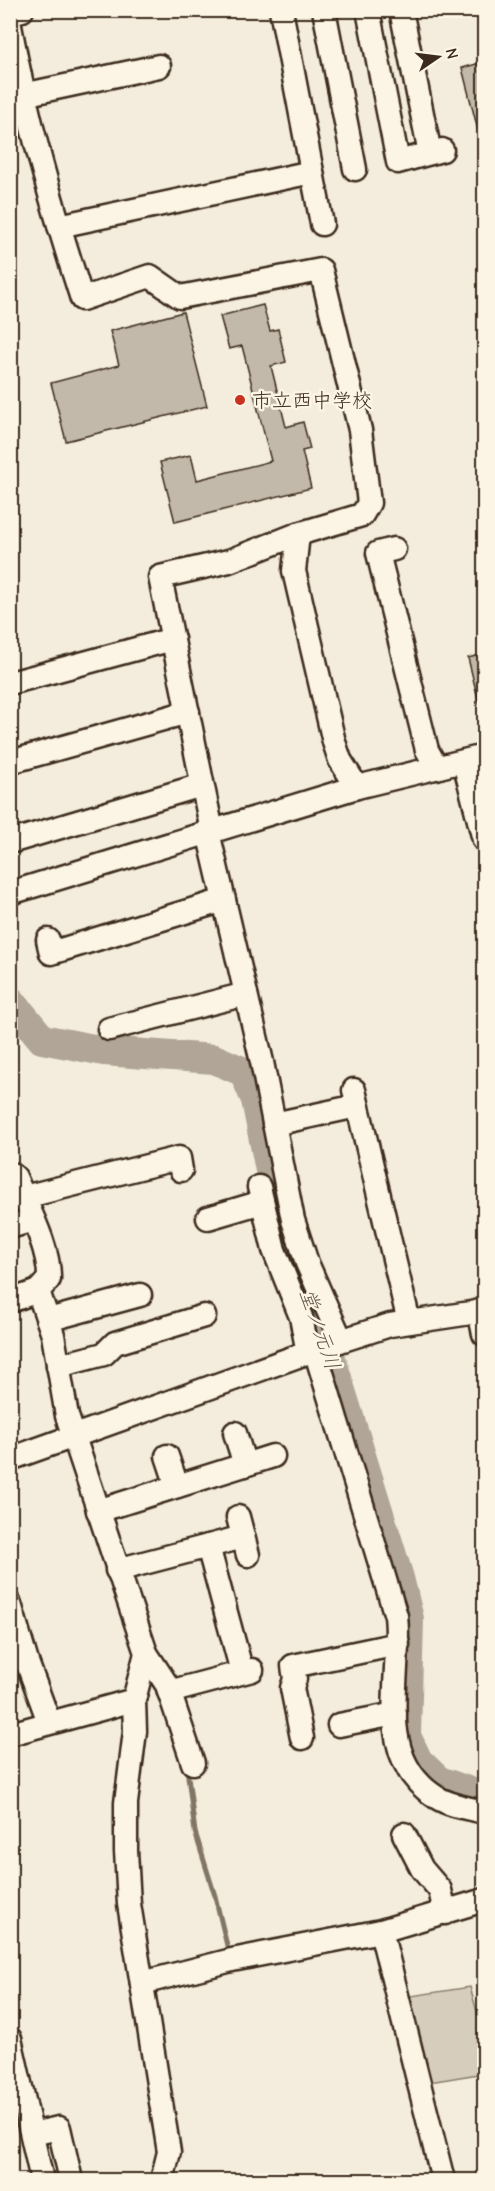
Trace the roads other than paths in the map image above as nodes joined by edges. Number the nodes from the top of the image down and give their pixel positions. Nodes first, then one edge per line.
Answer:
1 (22, 10) edge
2 (281, 10) edge
3 (324, 10) edge
4 (368, 10) edge
5 (401, 10) edge
6 (10, 13) edge
7 (10, 26) edge
8 (159, 66) dead end
9 (23, 95) junction
10 (356, 168) dead end
11 (312, 172) junction
12 (322, 224) dead end
13 (58, 226) junction
14 (298, 534) junction
15 (394, 549) dead end
16 (173, 639) junction
17 (10, 683) edge
18 (188, 712) junction
19 (474, 759) edge
20 (14, 766) edge
21 (437, 768) junction
22 (202, 785) junction
23 (357, 787) junction
24 (210, 832) junction
25 (484, 840) edge
26 (10, 842) edge
27 (10, 892) edge
28 (224, 900) junction
29 (48, 940) dead end
30 (246, 994) junction
31 (109, 1029) dead end
32 (274, 1125) junction
33 (181, 1170) dead end
34 (10, 1173) edge
35 (24, 1197) junction
36 (208, 1218) dead end
37 (33, 1220) junction
38 (10, 1227) edge
39 (38, 1291) junction
40 (140, 1295) dead end
41 (10, 1301) edge
42 (482, 1311) edge
43 (204, 1316) dead end
44 (48, 1320) junction
45 (409, 1322) junction
46 (484, 1334) edge
47 (324, 1346) junction
48 (58, 1366) junction
49 (235, 1433) dead end
50 (76, 1437) junction
51 (167, 1456) dead end
52 (273, 1456) dead end
53 (10, 1459) edge
54 (245, 1465) junction
55 (177, 1486) junction
56 (98, 1511) junction
57 (243, 1536) dead end
58 (208, 1546) junction
59 (117, 1570) junction
60 (10, 1604) edge
61 (398, 1644) junction
62 (146, 1653) junction
63 (169, 1692) junction
64 (134, 1700) junction
65 (395, 1714) junction
66 (49, 1722) junction
67 (339, 1725) dead end
68 (10, 1734) edge
69 (302, 1738) dead end
70 (193, 1763) dead end
71 (484, 1812) edge
72 (405, 1834) dead end
73 (484, 1900) edge
74 (445, 1913) junction
75 (381, 1931) junction
76 (142, 1983) junction
77 (10, 2039) edge
78 (32, 2134) junction
79 (169, 2152) junction
80 (42, 2181) edge
81 (71, 2181) edge
82 (162, 2181) edge
83 (179, 2181) edge
84 (443, 2181) edge

1 - 6 street
2 - 11 street
3 - 10 street
4 - 5 street
7 - 9 street
8 - 9 street
9 - 13 street
11 - 12 street
11 - 13 street
13 - 14 street
14 - 16 street
14 - 23 street
15 - 21 street
16 - 17 street
16 - 18 street
18 - 20 street
18 - 22 street
19 - 21 street
19 - 25 street
21 - 23 street
22 - 24 street
22 - 26 street
23 - 24 street
24 - 27 street
24 - 28 street
28 - 29 street
28 - 30 street
30 - 31 street
30 - 32 street
32 - 45 street
32 - 47 street
33 - 35 street
34 - 35 street
35 - 37 street
36 - 47 street
37 - 38 street
37 - 39 street
39 - 41 street
39 - 44 street
40 - 44 street
42 - 45 street
42 - 46 street
43 - 48 street
44 - 48 street
45 - 47 street
47 - 50 street
47 - 61 street
48 - 50 street
49 - 54 street
50 - 53 street
50 - 56 street
51 - 55 street
52 - 54 street
54 - 55 street
55 - 56 street
56 - 59 street
57 - 58 street
58 - 59 street
58 - 63 street
59 - 62 street
60 - 66 street
61 - 65 street
61 - 69 street
62 - 63 street
62 - 64 street
63 - 70 street
64 - 66 street
64 - 76 street
65 - 67 street
65 - 71 street
66 - 68 street
72 - 74 street
73 - 74 street
74 - 75 street
75 - 76 street
75 - 84 street
76 - 79 street
77 - 78 street
78 - 80 street
78 - 81 street
79 - 82 street
79 - 83 street

